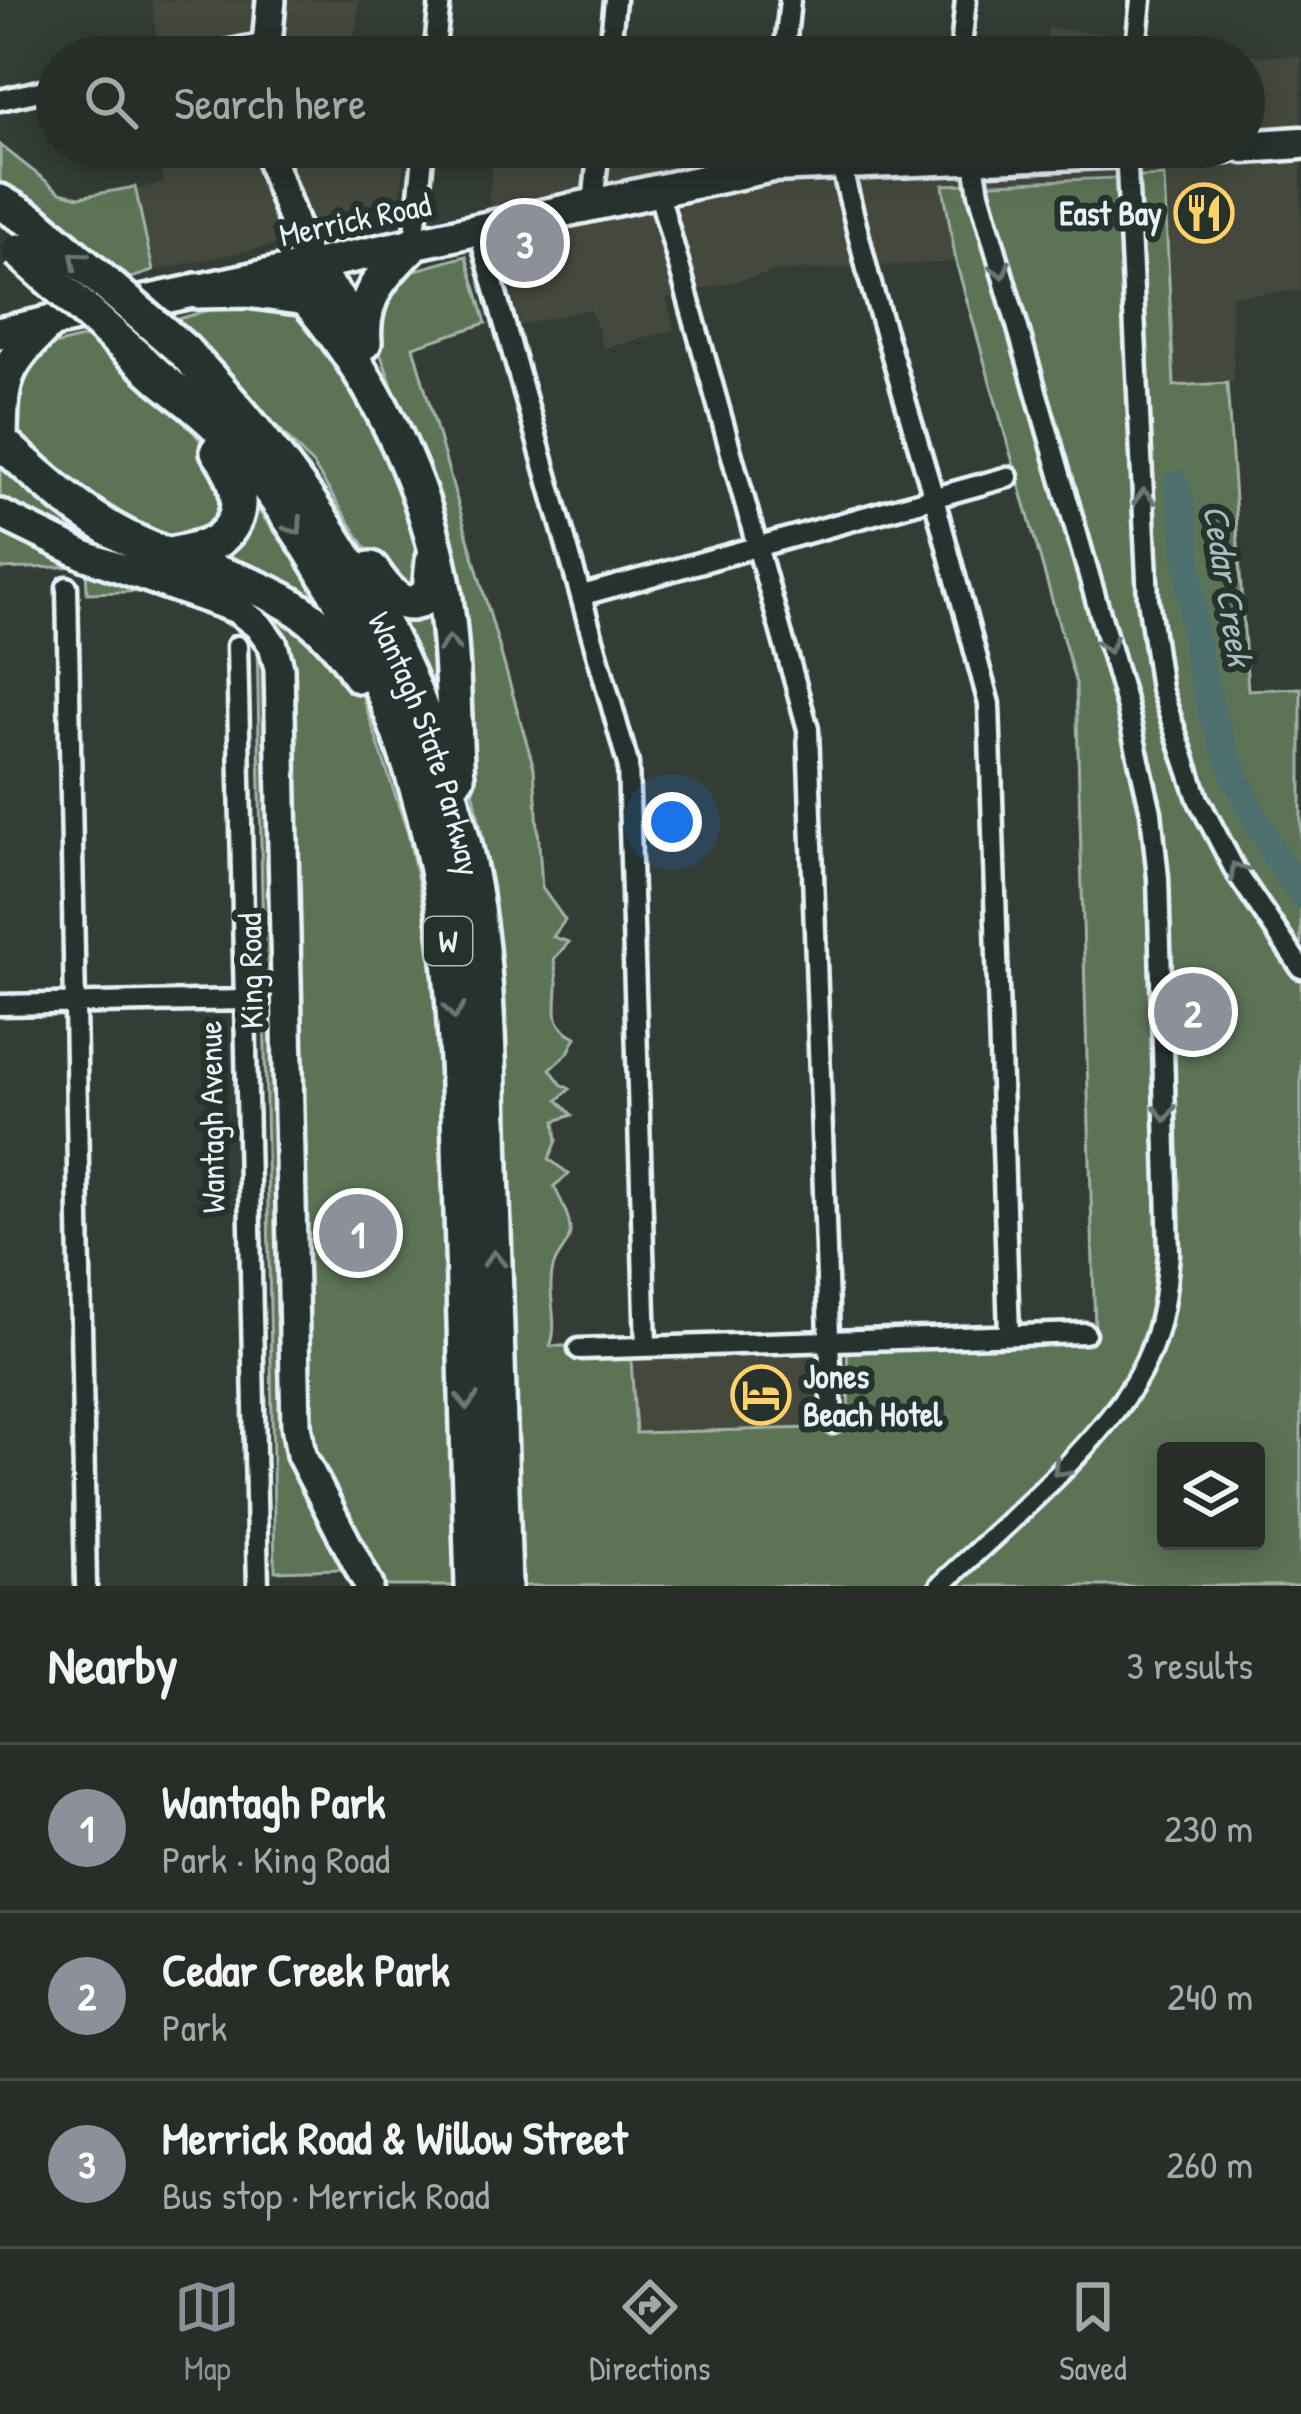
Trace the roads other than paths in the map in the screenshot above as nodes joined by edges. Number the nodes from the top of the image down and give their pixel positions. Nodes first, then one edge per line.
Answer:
1 (271, 0) edge
2 (440, 0) edge
3 (615, 0) edge
4 (790, 0) edge
5 (966, 0) edge
6 (1141, 0) edge
7 (267, 36) edge
8 (436, 36) edge
9 (611, 36) edge
10 (786, 36) edge
11 (963, 36) edge
12 (1137, 36) edge
13 (36, 92) edge
14 (0, 100) edge
15 (1301, 143) edge
16 (1265, 146) edge
17 (274, 168) edge
18 (422, 168) edge
19 (597, 168) edge
20 (735, 168) edge
21 (842, 168) edge
22 (966, 168) edge
23 (1127, 168) edge
24 (658, 190) junction
25 (0, 202) edge
26 (593, 204) junction
27 (478, 229) junction
28 (18, 238) edge
29 (414, 243) junction
30 (309, 265) junction
31 (196, 291) junction
32 (48, 323) junction
33 (0, 333) edge
34 (365, 356) junction
35 (161, 379) junction
36 (381, 409) junction
37 (260, 435) junction
38 (0, 438) edge
39 (1008, 477) dead end
40 (934, 498) junction
41 (0, 514) edge
42 (434, 547) junction
43 (758, 549) junction
44 (170, 555) junction
45 (67, 586) dead end
46 (583, 595) junction
47 (237, 646) dead end
48 (449, 849) junction
49 (1301, 968) edge
50 (244, 1000) junction
51 (76, 1003) junction
52 (0, 1005) edge
53 (1085, 1333) dead end
54 (1009, 1335) junction
55 (830, 1341) junction
56 (646, 1346) junction
57 (579, 1348) dead end
58 (832, 1423) dead end
59 (86, 1586) edge
60 (258, 1586) edge
61 (370, 1586) edge
62 (473, 1586) edge
63 (504, 1586) edge
64 (940, 1586) edge

1 - 7 street
2 - 8 street
3 - 9 street
4 - 10 street
5 - 11 street
6 - 12 street
13 - 14 street
15 - 16 main road
17 - 30 street
18 - 29 street
19 - 26 street
20 - 24 main road, Merrick Road
21 - 40 street
22 -> 64 street
49 -> 23 street
24 - 26 main road, Merrick Road
24 - 43 street
25 - 28 highway, Wantagh State Parkway / W
26 - 27 main road, Merrick Road
27 - 29 main road, Merrick Road
27 - 46 street
28 - 35 highway, Wantagh State Parkway / W, bridge
37 -> 28 highway, Wantagh State Parkway / W, bridge
29 - 30 main road, Merrick Road
29 - 34 highway
30 - 31 main road, Merrick Road
30 - 34 highway
31 - 32 main road, Merrick Road
31 - 36 highway
32 - 33 main road, Merrick Road
32 - 38 highway
34 - 36 highway
35 - 44 highway
35 -> 48 highway, Wantagh State Parkway / W
36 - 42 highway
37 - 42 highway
37 - 48 highway, Wantagh State Parkway / W
38 - 44 highway
39 - 40 street
40 - 43 street
40 - 54 street
41 - 61 street, King Road
48 -> 42 highway
43 - 46 street
43 - 55 street
44 - 48 highway
45 - 51 street
46 - 56 street
47 - 50 street, Wantagh Avenue
48 -> 62 highway, Wantagh State Parkway / W
63 -> 48 highway, Wantagh State Parkway / W
50 - 51 street
50 - 60 street, Wantagh Avenue
51 - 52 street
51 - 59 street
53 - 54 street
54 - 55 street
55 - 56 street
55 - 58 street
56 - 57 street

